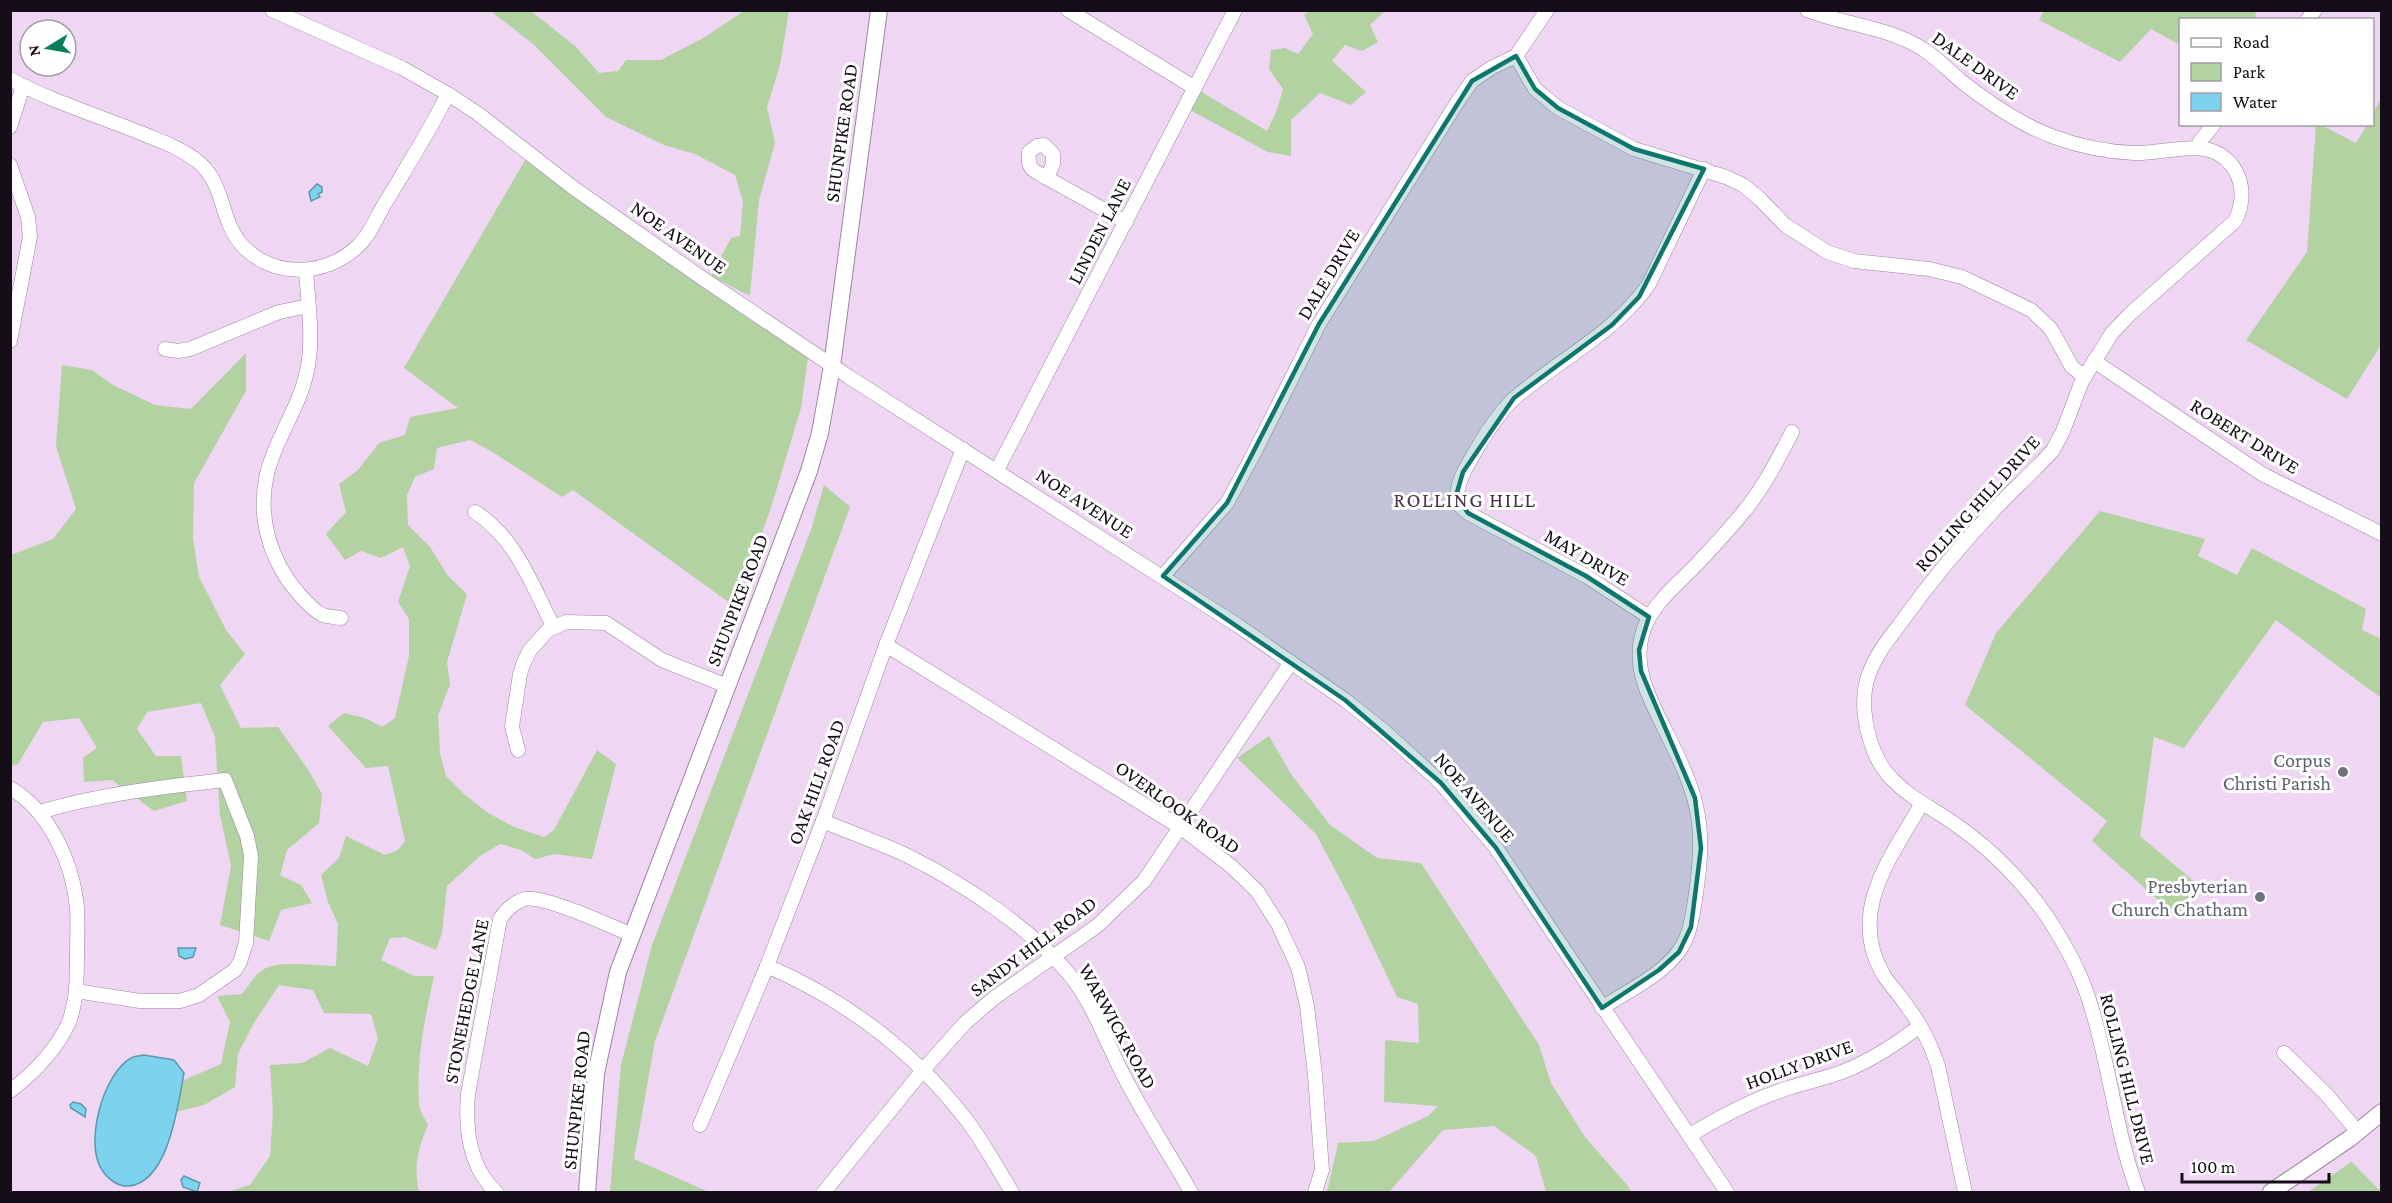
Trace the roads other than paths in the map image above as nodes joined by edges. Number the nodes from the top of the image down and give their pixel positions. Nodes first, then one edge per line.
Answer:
1 (272, 10) edge
2 (879, 10) edge
3 (1068, 10) edge
4 (1235, 10) edge
5 (1547, 10) edge
6 (1807, 10) edge
7 (1516, 56) junction
8 (10, 79) edge
9 (23, 86) junction
10 (1195, 88) junction
11 (448, 94) junction
12 (10, 126) edge
13 (2212, 126) edge
14 (2197, 148) junction
15 (10, 165) edge
16 (1704, 169) junction
17 (1047, 178) dead end
18 (1126, 222) junction
19 (306, 270) junction
20 (308, 306) junction
21 (10, 341) edge
22 (165, 349) dead end
23 (2094, 361) junction
24 (832, 366) junction
25 (2085, 377) junction
26 (1792, 432) dead end
27 (963, 449) junction
28 (997, 470) junction
29 (476, 512) dead end
30 (2382, 534) edge
31 (1163, 576) junction
32 (1649, 617) junction
33 (341, 618) dead end
34 (553, 626) junction
35 (886, 645) junction
36 (1291, 662) junction
37 (727, 686) junction
38 (518, 750) dead end
39 (10, 788) edge
40 (1922, 803) junction
41 (40, 812) junction
42 (824, 821) junction
43 (1180, 827) junction
44 (632, 934) junction
45 (1053, 956) junction
46 (767, 966) junction
47 (76, 991) junction
48 (1602, 1008) junction
49 (1920, 1026) junction
50 (2284, 1053) dead end
51 (923, 1071) junction
52 (10, 1091) edge
53 (2382, 1112) edge
54 (700, 1125) dead end
55 (2358, 1132) junction
56 (1689, 1136) junction
57 (496, 1192) edge
58 (587, 1192) edge
59 (824, 1192) edge
60 (1012, 1192) edge
61 (1191, 1192) edge
62 (1315, 1192) edge
63 (1727, 1192) edge
64 (1965, 1192) edge
65 (2138, 1192) edge
66 (2271, 1192) edge

1 - 11 street, NOE AVENUE
2 - 24 main road, SHUNPIKE ROAD
3 - 10 street
4 - 10 street, LINDEN LANE
5 - 7 street, DALE DRIVE
6 - 14 street, DALE DRIVE
7 - 16 street
7 - 31 street, DALE DRIVE
8 - 9 street
9 - 12 street
9 - 19 street
10 - 18 street, LINDEN LANE
11 - 19 street
11 - 24 street, NOE AVENUE
13 - 14 street
14 - 23 street, DALE DRIVE
15 - 21 street
16 - 25 street
16 - 32 street, MAY DRIVE
17 - 18 street
18 - 28 street, LINDEN LANE
19 - 20 street
20 - 22 street
20 - 33 street
23 - 25 street, DALE DRIVE
23 - 30 street, ROBERT DRIVE
24 - 27 street, NOE AVENUE
24 - 37 main road, SHUNPIKE ROAD
25 - 40 street, ROLLING HILL DRIVE
26 - 32 street
27 - 28 street, NOE AVENUE
27 - 35 street, OAK HILL ROAD
28 - 31 street, NOE AVENUE
29 - 34 street
31 - 36 street, NOE AVENUE
32 - 48 street
34 - 37 street
34 - 38 street
35 - 42 street, OAK HILL ROAD
35 - 43 street, OVERLOOK ROAD
36 - 43 street, SANDY HILL ROAD
36 - 48 street, NOE AVENUE
37 - 44 main road, SHUNPIKE ROAD
39 - 41 street
40 - 49 street
40 - 65 street, ROLLING HILL DRIVE
41 - 47 street
41 - 47 street
42 - 45 street, WARWICK ROAD
42 - 46 street, OAK HILL ROAD
43 - 45 street, SANDY HILL ROAD
43 - 62 street, OVERLOOK ROAD
44 - 57 street, STONEHEDGE LANE
44 - 58 main road, SHUNPIKE ROAD
45 - 51 street, SANDY HILL ROAD
45 - 61 street, WARWICK ROAD
46 - 51 street
46 - 54 street, OAK HILL ROAD
47 - 52 street
48 - 56 street, NOE AVENUE
49 - 56 street, HOLLY DRIVE
49 - 64 street
50 - 55 street
51 - 59 street, SANDY HILL ROAD
51 - 60 street
53 - 55 main road
55 - 66 main road
56 - 63 street, NOE AVENUE

